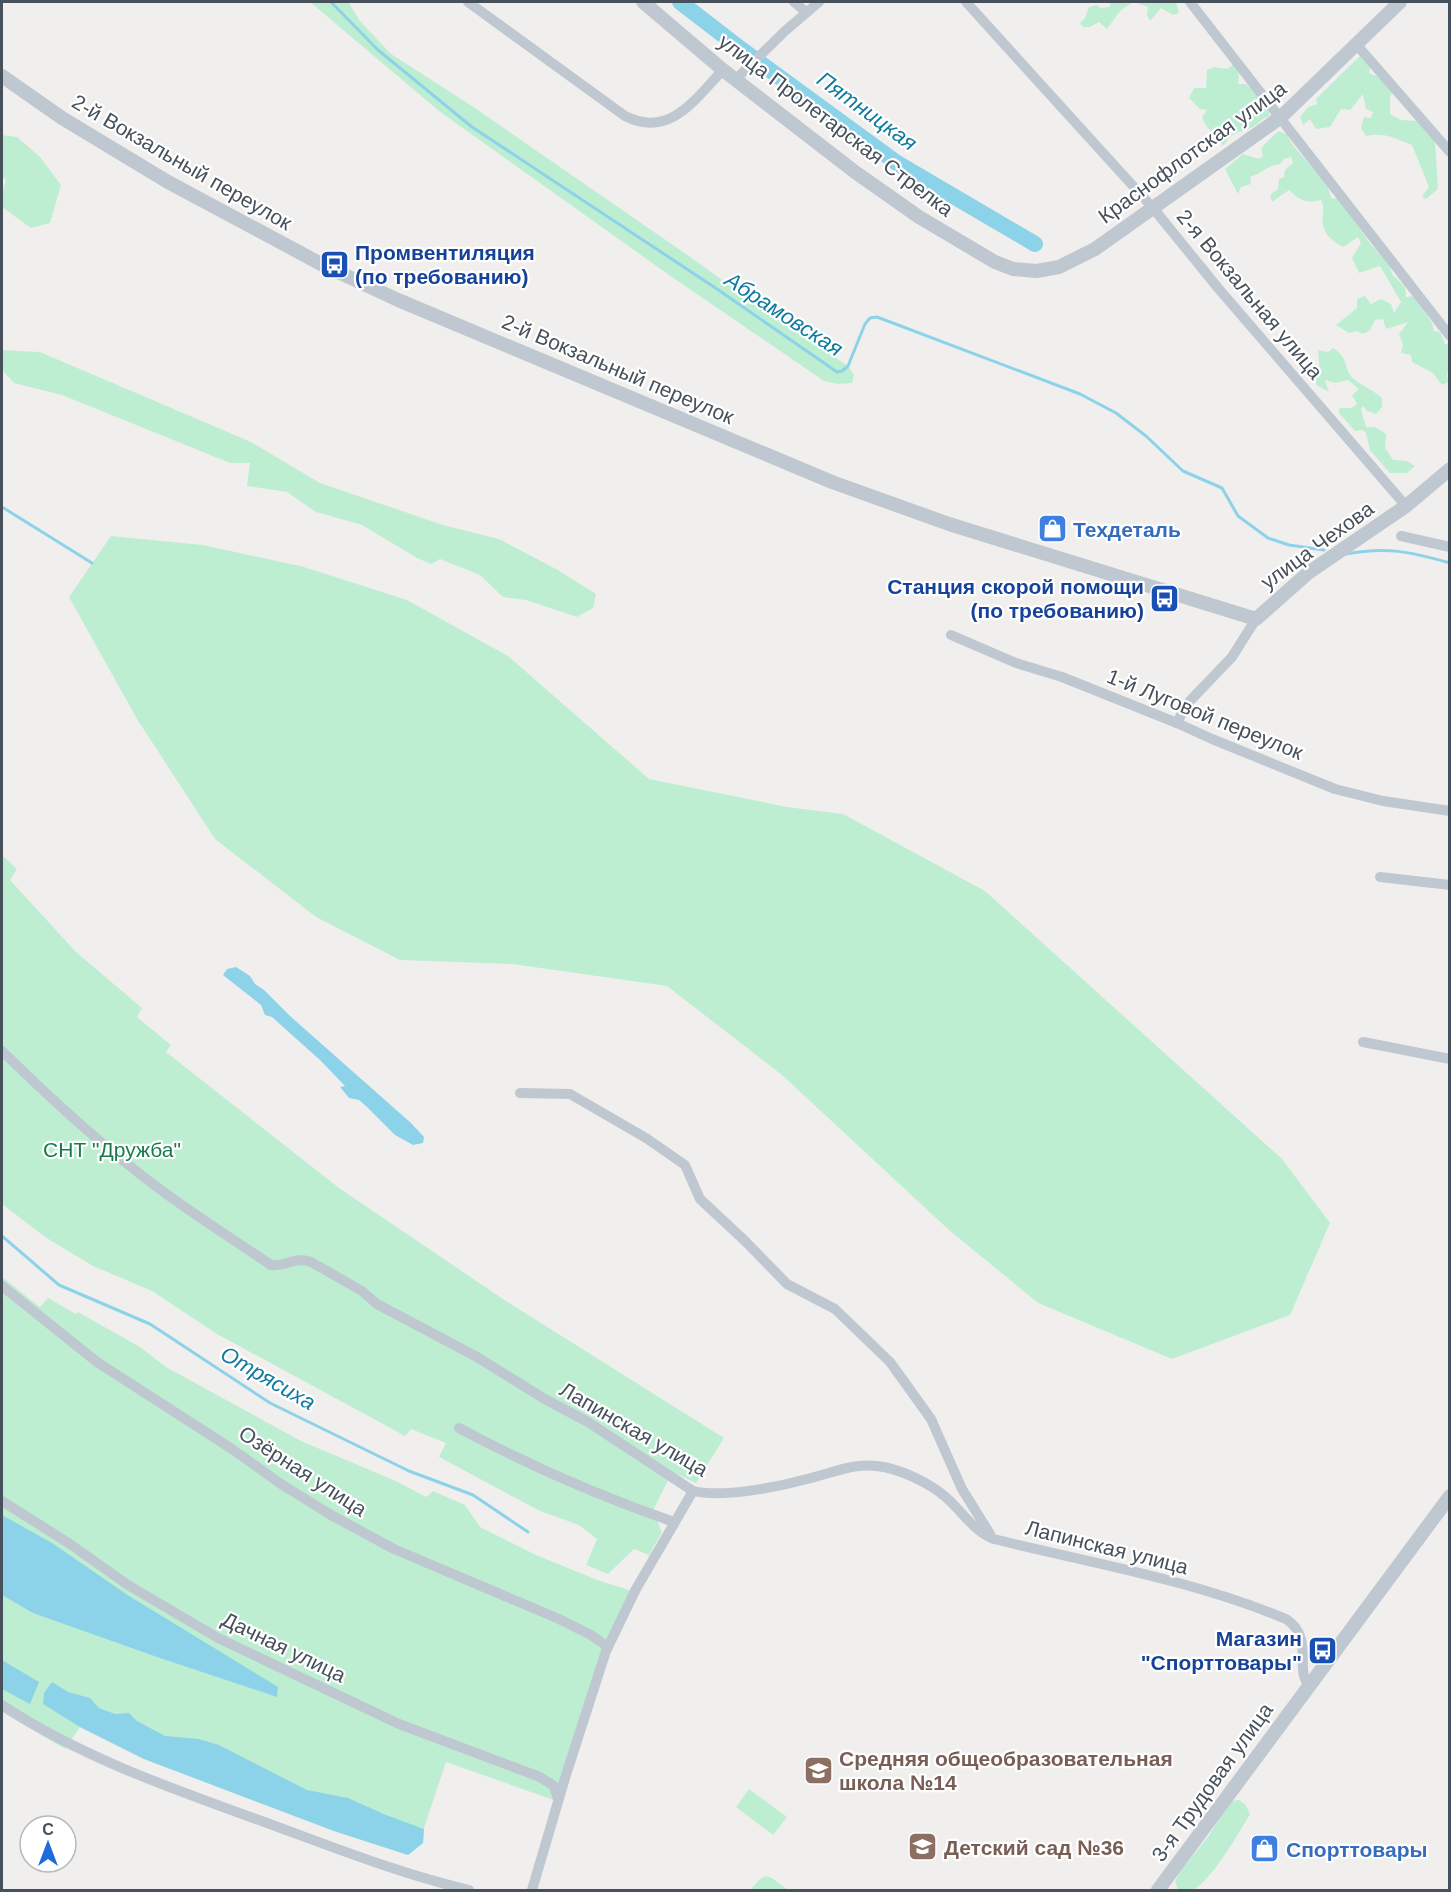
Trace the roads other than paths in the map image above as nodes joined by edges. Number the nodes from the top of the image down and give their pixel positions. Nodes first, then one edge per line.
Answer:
1 (468, 2) edge
2 (643, 2) edge
3 (794, 2) edge
4 (819, 2) edge
5 (966, 2) edge
6 (1190, 2) edge
7 (1400, 2) edge
8 (806, 12) junction
9 (1356, 44) junction
10 (723, 70) junction
11 (2, 76) edge
12 (735, 80) junction
13 (1281, 117) junction
14 (1449, 152) edge
15 (1153, 208) junction
16 (1049, 270) joint
17 (1449, 336) edge
18 (1449, 469) edge
19 (1406, 506) junction
20 (1401, 536) dead end
21 (1449, 547) edge
22 (1256, 619) junction
23 (951, 635) dead end
24 (1177, 723) junction
25 (1449, 811) edge
26 (1380, 877) dead end
27 (1449, 885) edge
28 (1363, 1042) dead end
29 (2, 1051) edge
30 (1449, 1059) edge
31 (520, 1093) dead end
32 (2, 1286) edge
33 (459, 1428) dead end
34 (693, 1491) junction
35 (1449, 1496) edge
36 (2, 1501) edge
37 (674, 1522) junction
38 (994, 1539) junction
39 (608, 1647) junction
40 (1309, 1685) junction
41 (2, 1704) edge
42 (558, 1799) junction
43 (1161, 1889) edge
44 (469, 1890) edge
45 (532, 1890) edge

1 - 10 street
2 - 10 street, улица Пролетарская Стрелка
3 - 8 street
4 - 8 street
5 - 15 street, 2-я Вокзальная улица
6 - 13 street
7 - 9 street, Краснофлотская улица
8 - 12 street
9 - 13 street, Краснофлотская улица
9 - 14 street
10 - 12 street, улица Пролетарская Стрелка
11 - 22 street, 2-й Вокзальный переулок
12 - 16 street, улица Пролетарская Стрелка
13 - 15 street, Краснофлотская улица
13 - 17 street
15 - 16 street, Краснофлотская улица
15 - 19 street, 2-я Вокзальная улица
18 - 19 street, улица Чехова
19 - 22 street, улица Чехова
20 - 21 street
22 - 24 street, улица Чехова
23 - 24 street, 1-й Луговой переулок
24 - 25 street, 1-й Луговой переулок
26 - 27 street
28 - 30 street
29 - 34 street, Лапинская улица
31 - 38 street
32 - 39 street, Озёрная улица
33 - 37 street
34 - 37 street
34 - 38 street, Лапинская улица
35 - 40 street, 3-я Трудовая улица
36 - 42 street, Дачная улица
37 - 39 street
38 - 40 street, Лапинская улица
39 - 42 street
40 - 43 street, 3-я Трудовая улица
41 - 44 street
42 - 45 street

